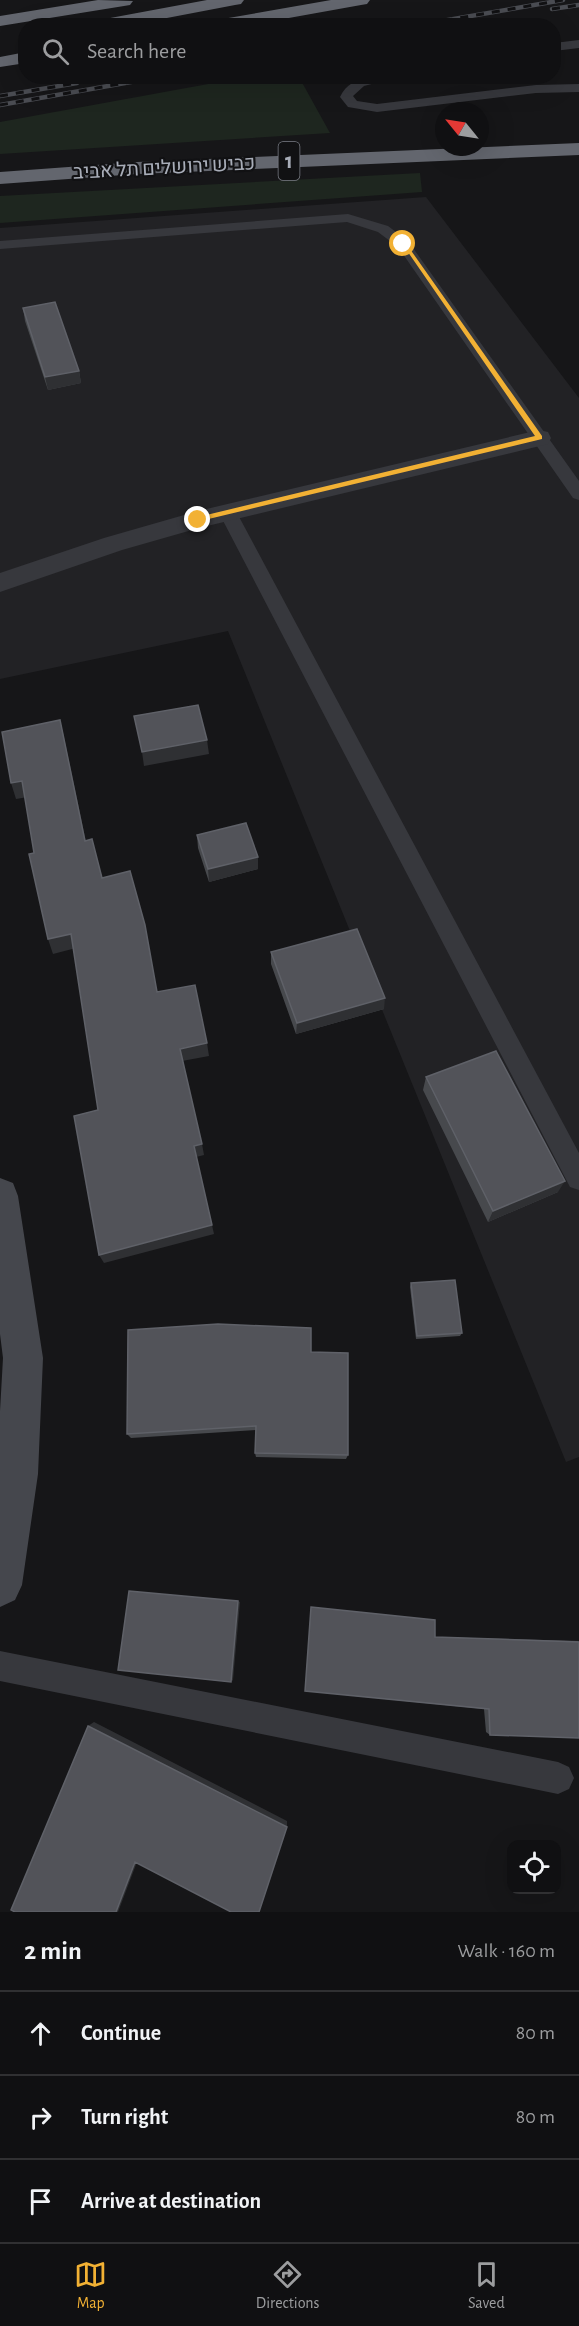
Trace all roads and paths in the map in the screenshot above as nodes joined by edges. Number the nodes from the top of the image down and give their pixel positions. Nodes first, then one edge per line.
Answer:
1 (128, 0) edge
2 (235, 0) edge
3 (361, 0) edge
4 (18, 18) edge
5 (18, 18) edge
6 (137, 18) edge
7 (256, 18) edge
8 (0, 21) edge
9 (579, 44) edge
10 (561, 46) edge
11 (18, 59) edge
12 (0, 62) edge
13 (361, 84) edge
14 (579, 88) edge
15 (579, 149) edge
16 (0, 179) edge
17 (0, 246) edge
18 (539, 438) junction
19 (579, 494) edge
20 (228, 513) junction
21 (0, 583) edge
22 (579, 1178) edge
23 (0, 1196) edge
24 (0, 1585) edge
25 (0, 1666) edge
26 (558, 1778) dead end

1 - 4 highway
2 - 6 highway
3 - 7 highway
5 - 8 highway
9 - 10 lane
11 - 12 highway
13 - 14 lane
15 - 16 highway, כביש ירושלים תל אביב / 1
17 - 18 lane
18 - 19 lane
18 - 20 street
20 - 21 street
20 - 22 lane
23 - 24 street
25 - 26 lane

